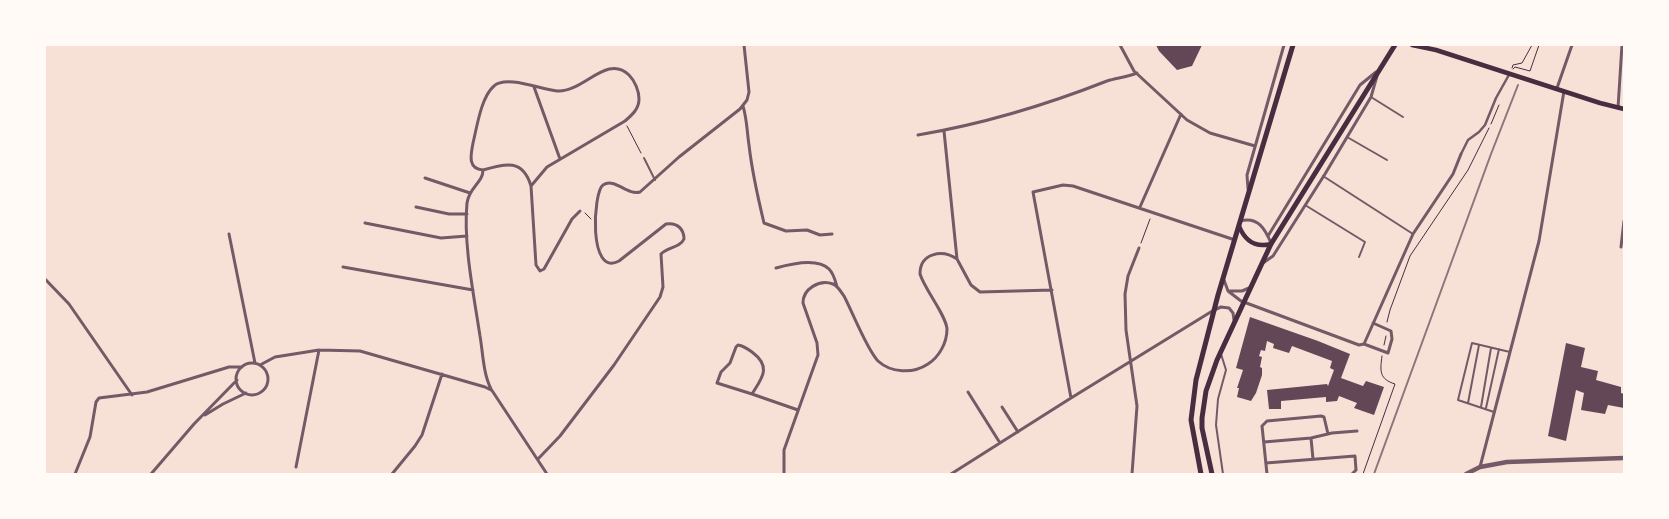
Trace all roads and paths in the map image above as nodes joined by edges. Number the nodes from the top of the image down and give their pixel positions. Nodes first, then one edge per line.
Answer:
1 (744, 45) edge
2 (1120, 45) edge
3 (1284, 45) edge
4 (1293, 45) edge
5 (1395, 45) edge
6 (1412, 45) edge
7 (1428, 45) edge
8 (1532, 45) edge
9 (1540, 45) edge
10 (1572, 45) edge
11 (1622, 45) edge
12 (1436, 50) junction
13 (1512, 67) dead end
14 (1379, 70) junction
15 (1137, 73) junction
16 (1510, 73) junction
17 (534, 87) junction
18 (1557, 88) junction
19 (1564, 91) junction
20 (1371, 97) junction
21 (743, 106) junction
22 (1621, 108) edge
23 (1181, 114) junction
24 (1403, 117) dead end
25 (627, 125) dead end
26 (944, 130) junction
27 (918, 134) dead end
28 (1347, 137) junction
29 (1255, 146) junction
30 (1461, 154) joint
31 (644, 158) joint
32 (560, 159) junction
33 (1388, 160) dead end
34 (1472, 163) dead end
35 (483, 170) junction
36 (1323, 176) junction
37 (425, 178) dead end
38 (655, 180) junction
39 (531, 186) junction
40 (470, 192) junction
41 (1248, 194) junction
42 (1305, 205) junction
43 (416, 207) dead end
44 (1140, 207) junction
45 (580, 211) joint
46 (1153, 212) junction
47 (467, 214) junction
48 (1624, 221) edge
49 (593, 222) dead end
50 (365, 223) dead end
51 (1240, 224) junction
52 (229, 234) dead end
53 (832, 234) dead end
54 (1413, 234) junction
55 (467, 236) junction
56 (1268, 236) junction
57 (1235, 240) junction
58 (1271, 244) junction
59 (1622, 246) dead end
60 (1139, 248) joint
61 (1359, 257) dead end
62 (957, 259) junction
63 (1262, 264) junction
64 (344, 267) dead end
65 (776, 268) dead end
66 (1223, 275) junction
67 (45, 279) edge
68 (837, 287) junction
69 (1252, 288) junction
70 (473, 290) junction
71 (1052, 290) junction
72 (1228, 291) junction
73 (1245, 303) junction
74 (1214, 310) junction
75 (1373, 323) junction
76 (1233, 324) junction
77 (1386, 328) junction
78 (1364, 344) junction
79 (1479, 345) junction
80 (1491, 348) junction
81 (319, 350) junction
82 (1499, 350) junction
83 (1383, 351) junction
84 (1221, 352) junction
85 (1510, 352) junction
86 (1381, 358) dead end
87 (1131, 361) junction
88 (255, 364) junction
89 (260, 365) junction
90 (242, 367) junction
91 (442, 374) junction
92 (237, 380) junction
93 (494, 392) junction
94 (968, 392) dead end
95 (246, 393) junction
96 (752, 394) junction
97 (132, 395) junction
98 (1070, 398) junction
99 (1468, 403) junction
100 (1002, 407) dead end
101 (1481, 408) junction
102 (1485, 409) junction
103 (798, 410) junction
104 (1494, 412) junction
105 (201, 417) junction
106 (1357, 431) dead end
107 (1018, 432) junction
108 (1328, 434) junction
109 (1311, 438) junction
110 (1264, 442) junction
111 (1000, 443) junction
112 (1624, 458) edge
113 (538, 459) junction
114 (1313, 459) junction
115 (1266, 463) junction
116 (296, 467) dead end
117 (1480, 467) junction
118 (75, 474) edge
119 (152, 474) edge
120 (392, 474) edge
121 (547, 474) edge
122 (784, 474) edge
123 (951, 474) edge
124 (1132, 474) edge
125 (1201, 474) edge
126 (1212, 474) edge
127 (1223, 474) edge
128 (1266, 474) edge
129 (1352, 474) edge
130 (1363, 474) edge
131 (1466, 474) edge

1 - 21 street
2 - 15 street
3 - 29 street
4 - 41 main road
5 - 14 main road
6 - 12 main road
7 - 12 main road
8 - 13 path
9 - 16 path
10 - 18 street
11 - 22 street
12 - 16 main road
14 - 20 street
14 - 56 street
14 - 58 main road
15 - 23 street
15 - 26 street
16 - 18 main road
16 - 30 street
17 - 32 street
17 - 32 street
17 - 35 street
18 - 19 main road
19 - 22 main road
19 - 85 street
20 - 24 lane
20 - 28 street
21 - 38 street
21 - 53 street
23 - 29 street
23 - 44 street
25 - 31 path
26 - 27 street
26 - 62 street
28 - 33 lane
28 - 36 street
29 - 41 street
30 - 54 street
31 - 38 lane
32 - 39 street
34 - 77 path
35 - 39 street
35 - 40 street
36 - 42 street
36 - 54 lane
37 - 40 street
38 - 113 street
39 - 45 street
40 - 47 street
41 - 51 main road
42 - 61 lane
42 - 63 street
43 - 47 street
44 - 46 street
44 - 71 street
45 - 49 path
46 - 57 street
46 - 60 path
47 - 55 street
48 - 59 street
50 - 55 street
51 - 56 street
51 - 57 main road
51 - 58 main road
52 - 88 street
54 - 75 street
55 - 70 street
56 - 58 street
57 - 66 main road
58 - 63 main road
60 - 87 street
62 - 68 street
62 - 71 street
63 - 69 main road
64 - 70 street
65 - 68 street
66 - 72 street
66 - 74 main road
67 - 97 street
68 - 103 street
69 - 72 street
69 - 73 main road
70 - 93 street
71 - 98 street
72 - 73 street
73 - 76 main road
73 - 78 street
74 - 76 street
74 - 87 street
74 - 125 main road
75 - 77 street
75 - 78 street
76 - 84 main road
77 - 83 path
77 - 83 street
78 - 83 street
79 - 80 lane
79 - 99 lane
79 - 99 lane
80 - 82 lane
80 - 101 lane
81 - 89 street
81 - 91 street
81 - 116 street
82 - 85 lane
82 - 102 lane
84 - 126 main road
84 - 127 lane
85 - 104 street
86 - 130 path
87 - 98 street
87 - 124 street
88 - 89 street
88 - 90 street
89 - 95 street
90 - 92 street
90 - 97 street
91 - 93 street
91 - 120 street
92 - 95 street
92 - 105 street
93 - 113 street
94 - 111 street
95 - 105 street
96 - 96 street
96 - 103 street
97 - 118 street
98 - 107 street
99 - 101 lane
100 - 107 street
101 - 102 lane
102 - 104 lane
103 - 122 street
104 - 117 street
105 - 119 street
106 - 108 street
107 - 111 street
108 - 109 street
108 - 110 street
109 - 110 street
109 - 114 street
110 - 115 street
111 - 123 street
112 - 117 street
113 - 121 street
114 - 115 street
114 - 129 street
115 - 128 street
117 - 131 street

